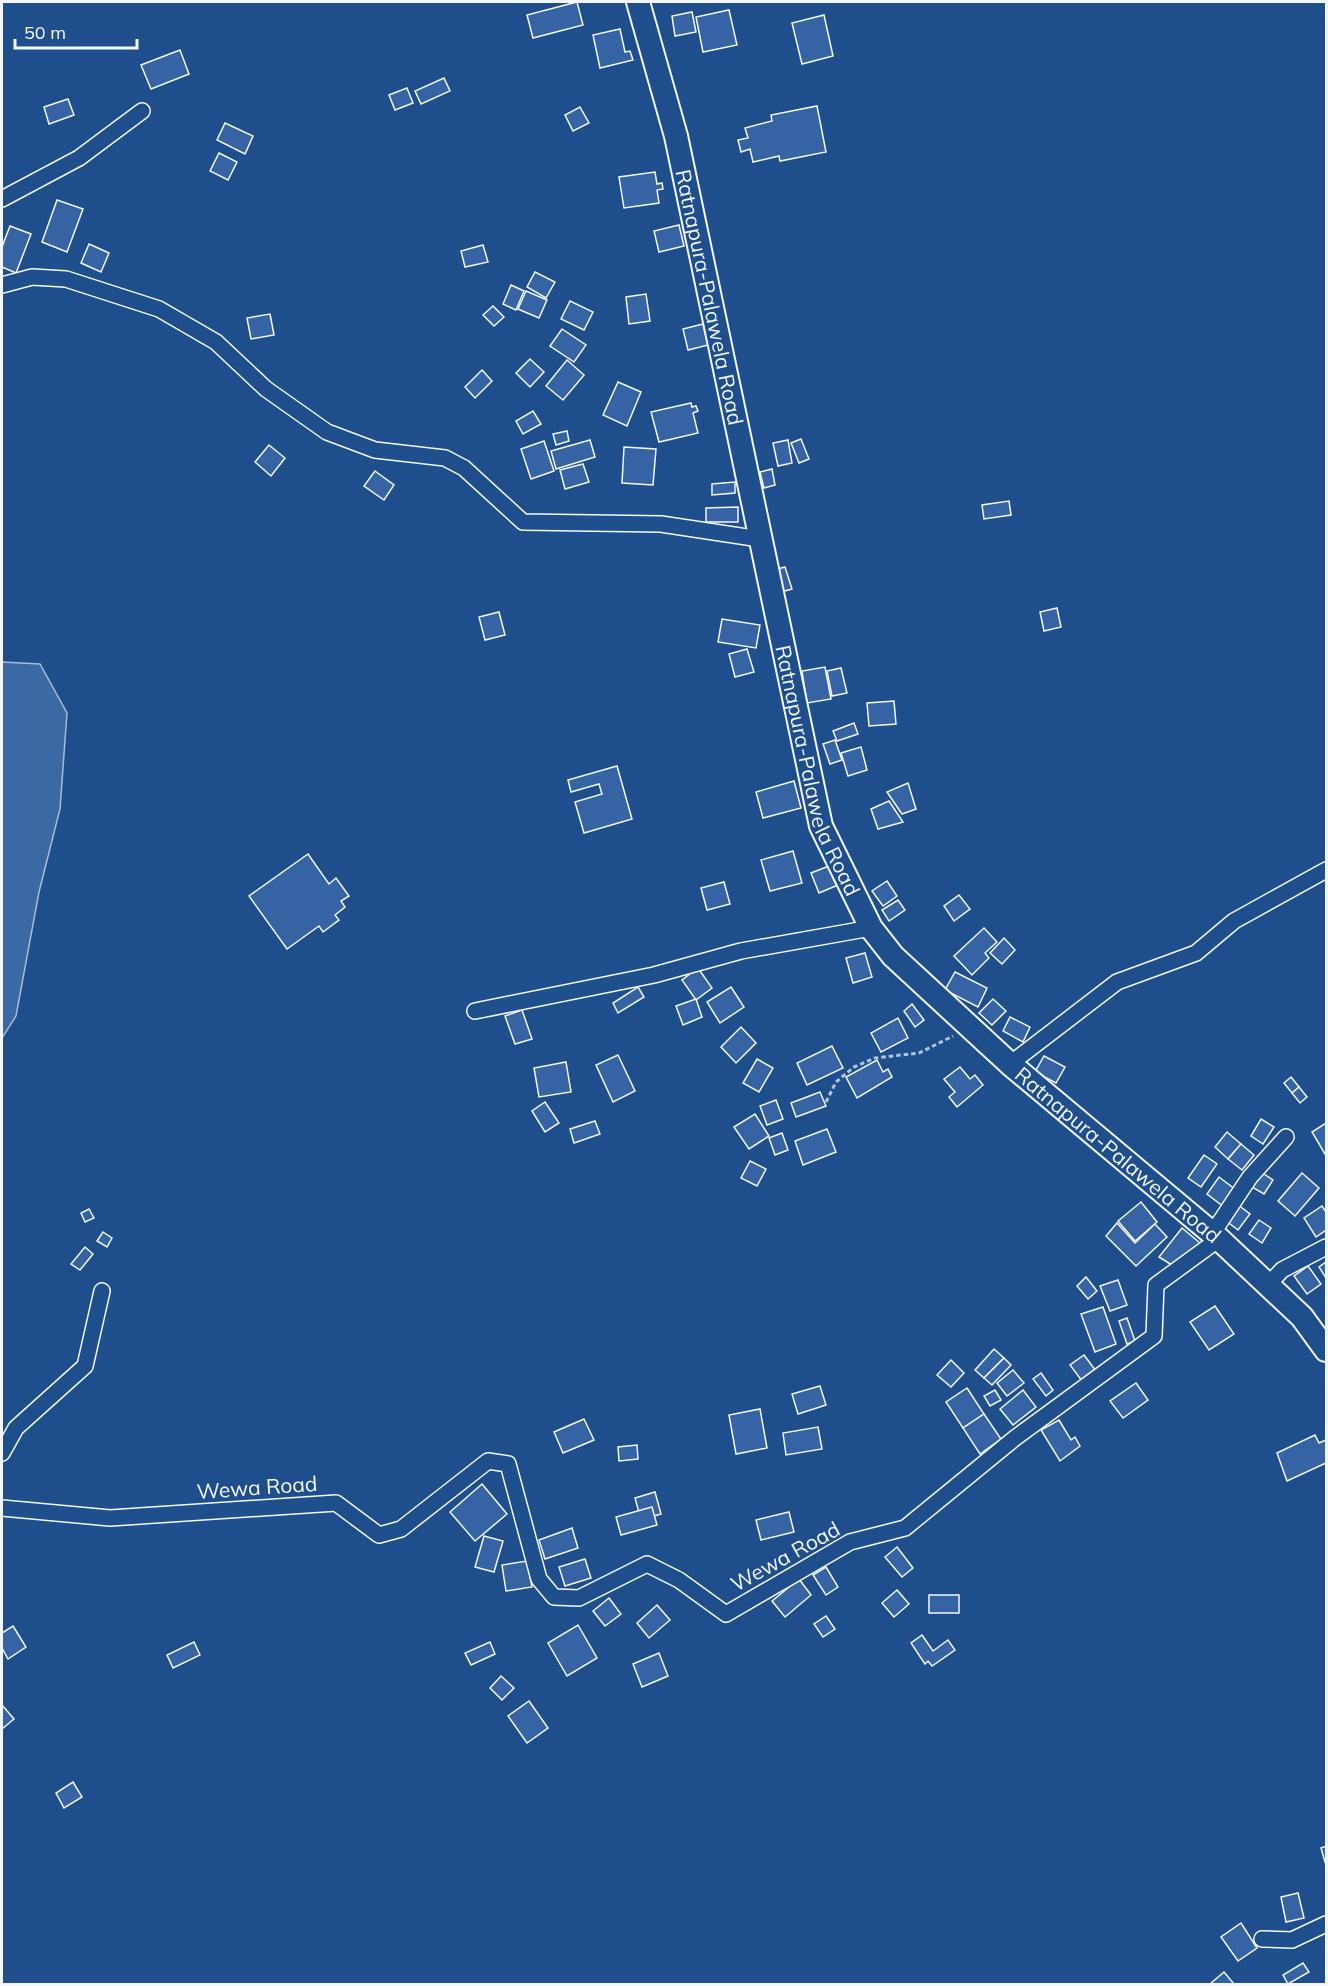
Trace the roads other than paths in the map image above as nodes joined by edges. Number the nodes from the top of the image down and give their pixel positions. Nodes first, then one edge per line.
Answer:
1 (638, 2) edge
2 (142, 111) dead end
3 (2, 199) edge
4 (2, 285) edge
5 (760, 539) junction
6 (1326, 870) edge
7 (871, 928) junction
8 (475, 1011) dead end
9 (1010, 1064) junction
10 (1286, 1137) dead end
11 (1215, 1236) junction
12 (1326, 1247) edge
13 (1268, 1285) junction
14 (102, 1291) dead end
15 (1326, 1350) edge
16 (2, 1454) edge
17 (2, 1508) edge
18 (1326, 1924) edge
19 (1262, 1939) dead end

1 - 5 main road, Ratnapura-Palawela Road
2 - 3 street
4 - 5 street
5 - 7 main road, Ratnapura-Palawela Road
6 - 9 street
7 - 8 street
7 - 9 main road, Ratnapura-Palawela Road
9 - 11 main road, Ratnapura-Palawela Road
10 - 11 street
11 - 13 main road, Ratnapura-Palawela Road
11 - 17 street, Wewa Road
12 - 13 street
13 - 15 main road, Ratnapura-Palawela Road
14 - 16 street
18 - 19 street

